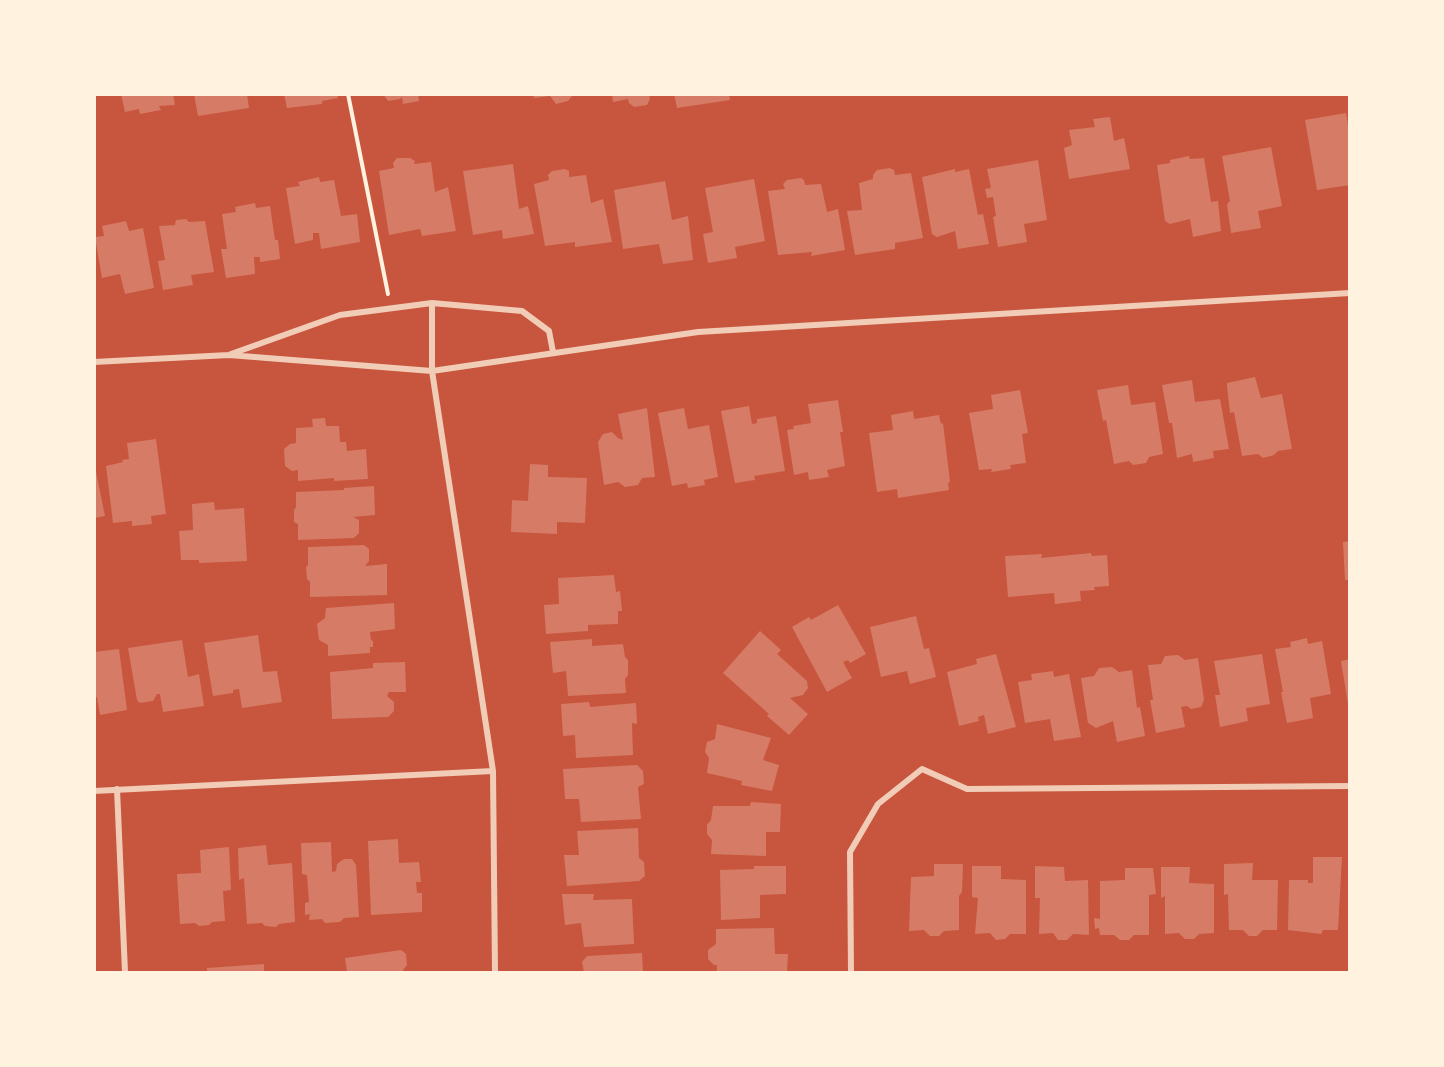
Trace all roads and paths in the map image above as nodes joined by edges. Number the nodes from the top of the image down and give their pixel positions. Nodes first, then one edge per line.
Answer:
1 (348, 94) edge
2 (1350, 293) edge
3 (432, 303) junction
4 (391, 308) junction
5 (553, 352) junction
6 (229, 355) junction
7 (94, 362) edge
8 (432, 371) junction
9 (493, 771) junction
10 (1350, 786) edge
11 (117, 789) junction
12 (94, 790) edge
13 (125, 972) edge
14 (495, 972) edge
15 (851, 972) edge

1 - 4 path
2 - 5 street
3 - 4 street
3 - 5 street
3 - 8 street
4 - 6 street
5 - 8 street
6 - 7 street
6 - 8 street
8 - 9 street
9 - 11 street
9 - 14 street
10 - 15 street
11 - 12 street
11 - 13 street

